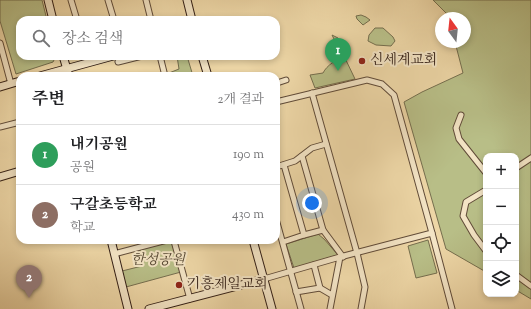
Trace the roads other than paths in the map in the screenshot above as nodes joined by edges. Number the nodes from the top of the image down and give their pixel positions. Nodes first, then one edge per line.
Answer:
1 (48, 0) edge
2 (71, 0) edge
3 (108, 0) edge
4 (146, 0) edge
5 (187, 0) edge
6 (52, 16) edge
7 (76, 16) edge
8 (113, 16) edge
9 (150, 16) edge
10 (191, 16) edge
11 (0, 43) edge
12 (64, 60) edge
13 (102, 60) edge
14 (126, 60) edge
15 (161, 60) edge
16 (203, 60) edge
17 (118, 62) dead end
18 (68, 72) edge
19 (164, 72) edge
20 (207, 72) edge
21 (286, 80) dead end
22 (16, 82) edge
23 (280, 82) dead end
24 (11, 84) junction
25 (0, 87) edge
26 (312, 93) junction
27 (280, 101) edge
28 (461, 115) dead end
29 (16, 123) edge
30 (0, 127) edge
31 (326, 144) junction
32 (302, 156) junction
33 (531, 158) edge
34 (284, 165) junction
35 (280, 166) edge
36 (519, 166) edge
37 (483, 169) edge
38 (16, 172) edge
39 (0, 177) edge
40 (483, 192) edge
41 (323, 230) junction
42 (280, 232) edge
43 (432, 233) junction
44 (304, 235) junction
45 (283, 242) junction
46 (112, 244) edge
47 (152, 244) edge
48 (175, 244) edge
49 (254, 244) edge
50 (483, 247) edge
51 (357, 253) junction
52 (114, 254) junction
53 (341, 257) junction
54 (314, 265) junction
55 (290, 271) junction
56 (519, 277) edge
57 (264, 279) junction
58 (531, 286) edge
59 (320, 288) junction
60 (296, 292) junction
61 (332, 295) junction
62 (190, 298) junction
63 (128, 309) edge
64 (149, 309) edge
65 (272, 309) edge
66 (301, 309) edge
67 (330, 309) edge
68 (361, 309) edge
69 (452, 309) edge

1 - 6 street
2 - 7 street
3 - 8 street
4 - 9 street
5 - 10 street
11 - 24 street
12 - 18 street
13 - 18 street
14 - 17 street
15 - 19 street
16 - 20 street
21 - 23 street
22 - 24 street
24 - 25 street
26 - 27 street
26 - 31 street
26 - 43 street
28 - 37 street
29 - 30 street
31 - 32 street
31 - 51 street
32 - 34 street
32 - 41 street
33 - 36 street
34 - 35 street
34 - 44 street
38 - 39 street
40 - 50 street
41 - 44 street
41 - 53 street
42 - 45 street
43 - 51 street
43 - 69 street
44 - 45 street
45 - 55 street
46 - 52 street
47 - 52 street
48 - 62 street
49 - 57 street
51 - 53 street
51 - 68 street
52 - 63 street
53 - 54 street
53 - 61 street
54 - 55 street
54 - 59 street
55 - 57 street
55 - 60 street
56 - 58 street
57 - 62 street
57 - 65 street
59 - 60 street
59 - 61 street
60 - 66 street
61 - 67 street
62 - 64 street

